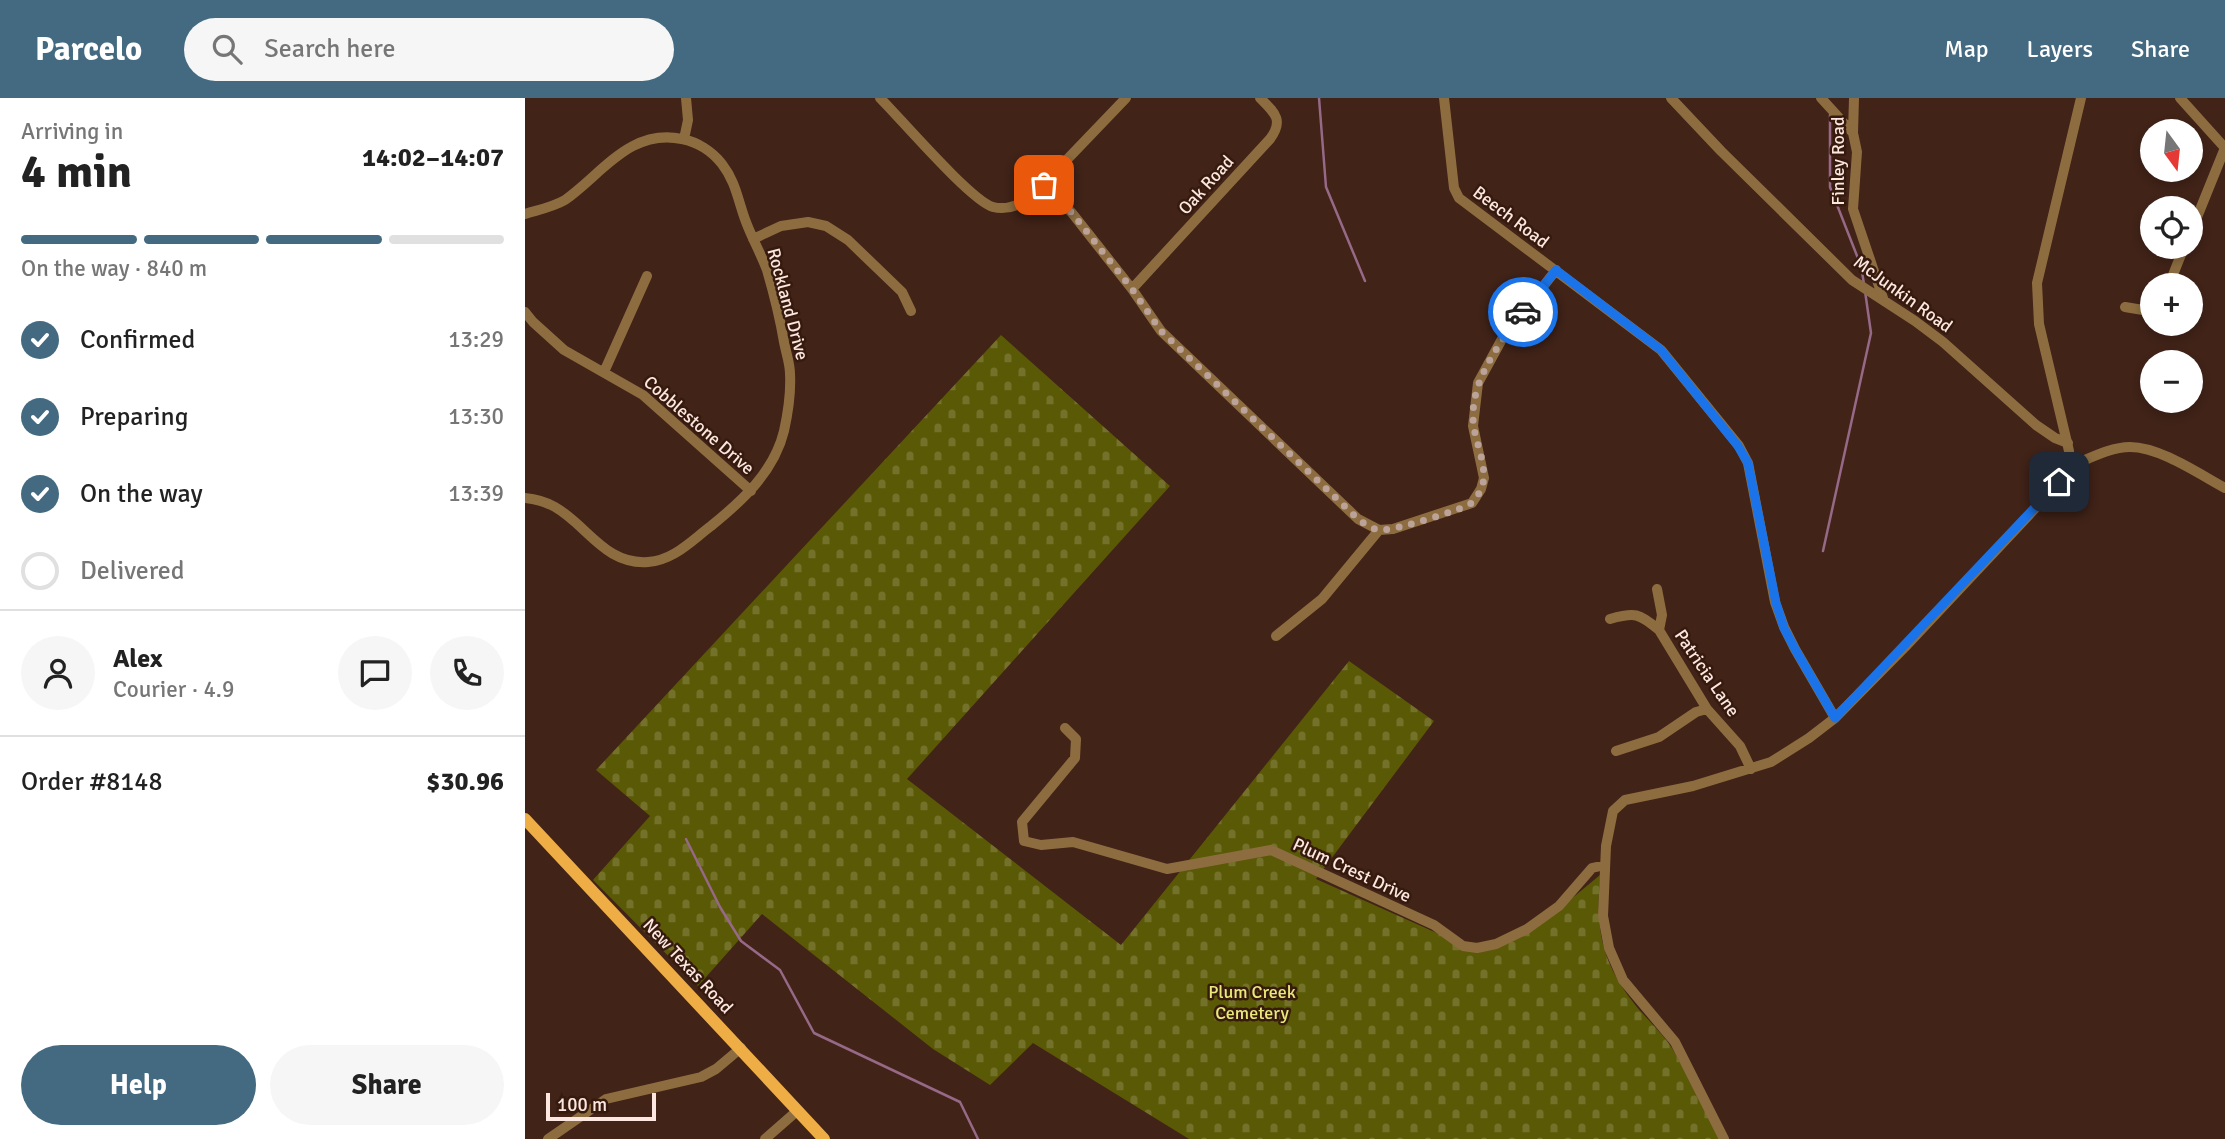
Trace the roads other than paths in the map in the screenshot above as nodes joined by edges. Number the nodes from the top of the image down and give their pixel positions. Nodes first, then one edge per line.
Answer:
1 (686, 98) edge
2 (880, 98) edge
3 (1126, 98) edge
4 (1260, 98) edge
5 (1444, 98) edge
6 (1671, 98) edge
7 (1821, 98) edge
8 (1854, 98) edge
9 (2081, 98) edge
10 (2180, 98) edge
11 (1853, 132) junction
12 (684, 139) junction
13 (2225, 148) edge
14 (1044, 185) junction
15 (2203, 202) edge
16 (525, 214) edge
17 (753, 239) junction
18 (1556, 270) junction
19 (647, 276) dead end
20 (1132, 289) junction
21 (1885, 302) junction
22 (2125, 307) dead end
23 (2140, 310) edge
24 (525, 312) edge
25 (911, 312) dead end
26 (604, 372) junction
27 (2067, 443) junction
28 (2068, 467) junction
29 (2225, 488) edge
30 (751, 491) junction
31 (525, 498) edge
32 (1379, 530) junction
33 (1657, 589) dead end
34 (1610, 619) dead end
35 (1659, 630) junction
36 (1276, 636) dead end
37 (1707, 709) junction
38 (1835, 718) junction
39 (1065, 728) dead end
40 (1616, 751) dead end
41 (1751, 769) junction
42 (525, 819) edge
43 (1605, 865) junction
44 (741, 1048) junction
45 (797, 1111) junction
46 (548, 1139) edge
47 (765, 1139) edge
48 (824, 1139) edge
49 (1724, 1139) edge

1 - 12 street
2 - 14 street
3 - 14 street
4 - 20 street, Oak Road
5 - 18 street, Beech Road
6 - 21 street, McJunkin Road
7 - 11 street
8 - 11 street, Finley Road
9 - 27 street
10 - 13 street
11 - 21 street, Finley Road
12 - 16 street
12 - 17 street, Rockland Drive
13 - 15 street
14 - 20 street
17 - 25 street
17 - 30 street, Rockland Drive
18 - 32 street
18 - 38 street, Beech Road
19 - 26 street
20 - 32 street
21 - 27 street, McJunkin Road
22 - 23 street
24 - 26 street, Cobblestone Drive
26 - 30 street, Cobblestone Drive
27 - 28 street
28 - 29 street
28 - 38 street
30 - 31 street, Rockland Drive
32 - 36 street
33 - 35 street, Patricia Lane
34 - 35 street
35 - 37 street, Patricia Lane
37 - 40 street
37 - 41 street, Patricia Lane
38 - 41 street
39 - 43 street, Plum Crest Drive
41 - 43 street
42 - 44 main road, New Texas Road
43 - 49 street
44 - 45 main road, New Texas Road
44 - 46 street
45 - 47 street
45 - 48 main road, New Texas Road

